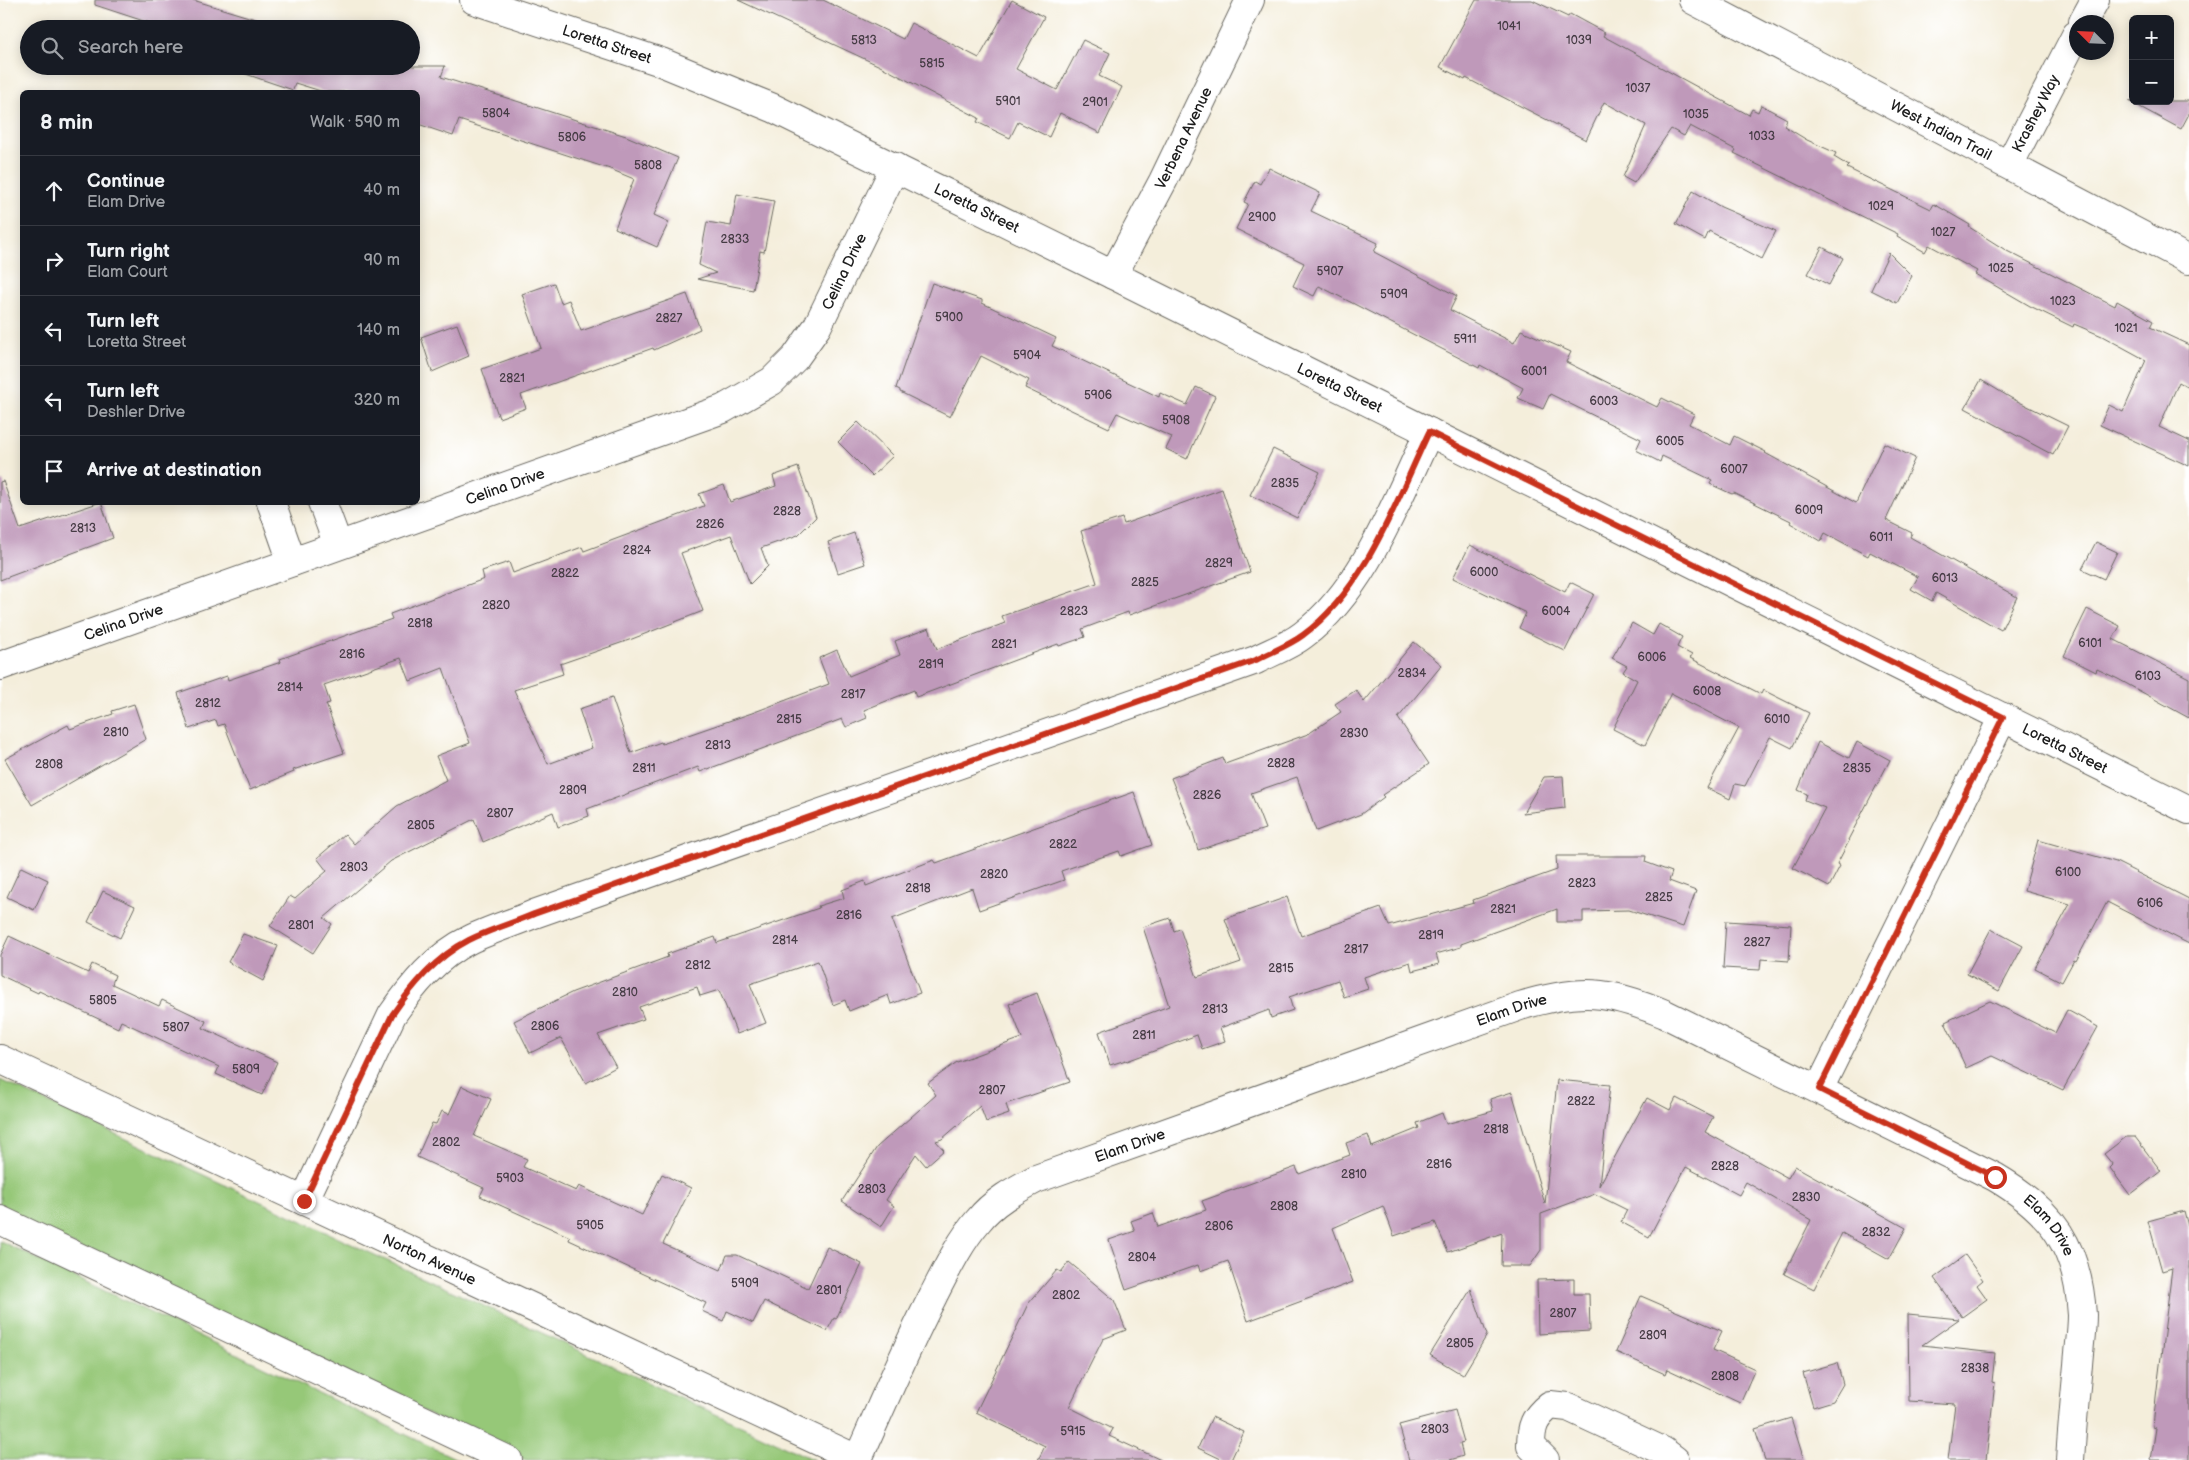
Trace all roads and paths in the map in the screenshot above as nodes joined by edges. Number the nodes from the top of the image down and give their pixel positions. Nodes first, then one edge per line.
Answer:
1 (474, 0) edge
2 (1250, 0) edge
3 (1693, 0) edge
4 (2095, 0) edge
5 (2087, 15) edge
6 (2069, 49) edge
7 (2009, 165) junction
8 (895, 167) junction
9 (2189, 260) edge
10 (1113, 275) junction
11 (1429, 432) junction
12 (272, 505) edge
13 (323, 505) edge
14 (338, 545) junction
15 (292, 562) junction
16 (0, 666) edge
17 (2003, 717) junction
18 (2189, 810) edge
19 (0, 1059) edge
20 (1819, 1089) junction
21 (304, 1201) junction
22 (0, 1220) edge
23 (508, 1460) edge
24 (858, 1460) edge
25 (1545, 1460) edge
26 (1675, 1460) edge
27 (2070, 1460) edge

1 - 8 street, Loretta Street
2 - 10 street, Verbena Avenue
3 - 7 street, West Indian Trail
4 - 5 street
6 - 7 street, Krashey Way
7 - 9 street, West Indian Trail
8 - 10 street, Loretta Street
8 - 14 street, Celina Drive
10 - 11 street, Loretta Street
11 - 17 street, Loretta Street
11 - 21 street
12 - 15 street
13 - 14 street
14 - 15 street, Celina Drive
15 - 16 street, Celina Drive
17 - 18 street, Loretta Street
17 - 20 street
19 - 21 street, Norton Avenue
20 - 24 street, Elam Drive
20 - 27 street, Elam Drive
21 - 24 street, Norton Avenue
22 - 23 street
25 - 26 street

